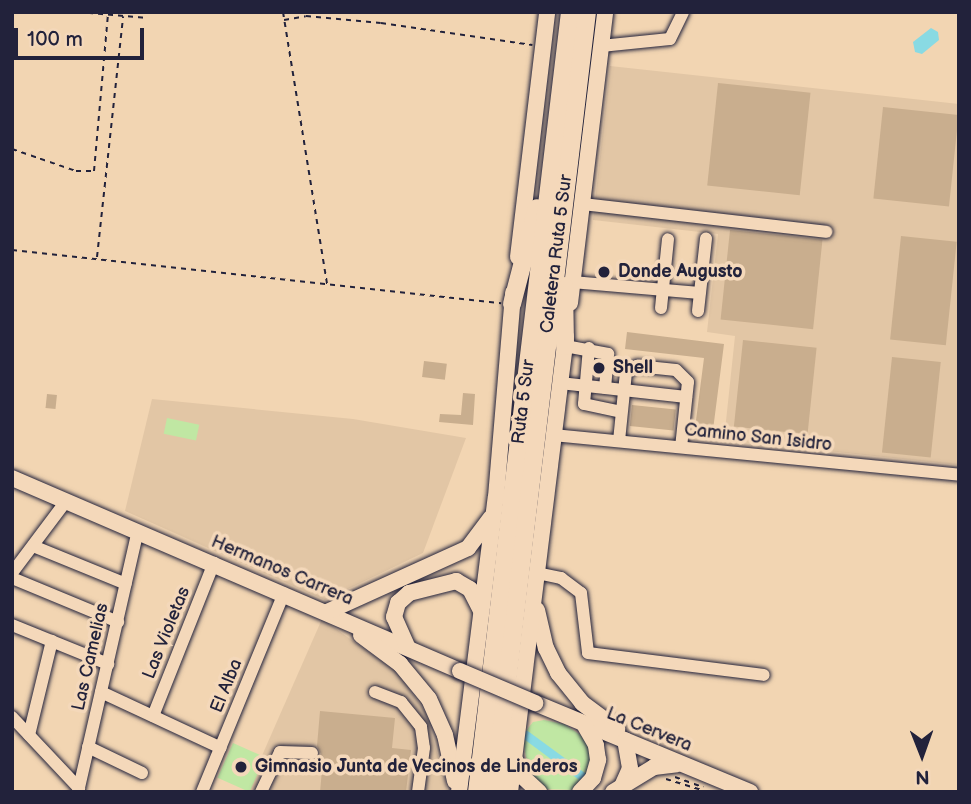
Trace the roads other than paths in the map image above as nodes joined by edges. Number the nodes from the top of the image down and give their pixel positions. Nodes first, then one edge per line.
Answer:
1 (547, 12) edge
2 (570, 12) edge
3 (587, 12) edge
4 (605, 12) edge
5 (683, 12) edge
6 (601, 46) junction
7 (558, 115) junction
8 (582, 204) junction
9 (563, 206) junction
10 (826, 232) dead end
11 (706, 238) dead end
12 (668, 239) dead end
13 (572, 282) junction
14 (663, 288) junction
15 (700, 293) junction
16 (512, 304) junction
17 (661, 308) dead end
18 (698, 311) dead end
19 (565, 346) junction
20 (589, 348) junction
21 (560, 383) junction
22 (584, 386) junction
23 (605, 388) junction
24 (623, 390) junction
25 (686, 397) junction
26 (621, 412) junction
27 (554, 435) junction
28 (619, 441) junction
29 (681, 447) junction
30 (959, 475) edge
31 (12, 478) edge
32 (66, 501) junction
33 (494, 511) junction
34 (138, 531) junction
35 (33, 546) junction
36 (214, 563) junction
37 (14, 568) edge
38 (537, 578) junction
39 (126, 584) junction
40 (285, 593) junction
41 (365, 596) junction
42 (327, 612) junction
43 (482, 612) junction
44 (117, 622) junction
45 (12, 625) edge
46 (363, 628) junction
47 (52, 641) junction
48 (409, 648) junction
49 (108, 664) junction
50 (764, 675) dead end
51 (101, 692) junction
52 (375, 692) dead end
53 (534, 703) joint
54 (153, 716) junction
55 (12, 718) edge
56 (584, 724) junction
57 (29, 735) junction
58 (625, 740) junction
59 (89, 747) junction
60 (220, 748) junction
61 (645, 749) junction
62 (312, 752) dead end
63 (514, 757) junction
64 (682, 764) junction
65 (142, 773) dead end
66 (735, 788) edge
67 (618, 789) edge
68 (78, 790) edge
69 (202, 792) edge
70 (261, 792) edge
71 (418, 792) edge
72 (457, 792) edge
73 (477, 792) edge
74 (494, 792) edge
75 (510, 792) edge
76 (539, 792) edge
77 (580, 792) edge
78 (750, 792) edge

1 - 16 main road
2 - 7 highway, Ruta 5 Sur
3 - 9 highway, Ruta 5 Sur
4 - 6 main road, Caletera Ruta 5 Sur
5 - 6 street
6 - 8 main road, Caletera Ruta 5 Sur
7 - 16 highway
7 - 73 highway, Ruta 5 Sur
8 - 10 street
8 - 13 main road, Caletera Ruta 5 Sur
9 - 19 highway
9 - 74 highway, Ruta 5 Sur
11 - 15 street
12 - 14 street
13 - 14 street
13 - 19 main road, Caletera Ruta 5 Sur
14 - 15 street
14 - 17 street
15 - 18 street
16 - 33 main road
19 - 20 street
19 - 21 main road, Caletera Ruta 5 Sur
20 - 22 street
20 - 23 street
21 - 22 street
21 - 27 main road, Caletera Ruta 5 Sur
22 - 23 street
22 - 26 street
23 - 24 street
24 - 25 street
24 - 25 street
24 - 26 street
25 - 29 street
26 - 28 street
27 - 28 street, Camino San Isidro
27 - 38 main road, Caletera Ruta 5 Sur
28 - 29 street, Camino San Isidro
29 - 30 street, Camino San Isidro
31 - 32 main road, Hermanos Carrera
32 - 34 main road, Hermanos Carrera
32 - 35 street
33 - 41 main road
33 - 43 main road
34 - 36 main road, Hermanos Carrera
34 - 39 street, Las Camelias
35 - 37 street
35 - 39 street
36 - 40 main road, Hermanos Carrera
36 - 54 street, Las Violetas
37 - 44 street
38 - 50 street
38 - 61 main road
38 - 63 main road, Caletera Ruta 5 Sur
39 - 44 street, Las Camelias
40 - 42 main road, Hermanos Carrera
40 - 60 street, El Alba
41 - 42 main road
41 - 46 main road
42 - 46 main road, Hermanos Carrera
42 - 72 main road
43 - 48 main road
43 - 72 main road
44 - 49 street, Las Camelias
45 - 47 street
46 - 48 main road, Hermanos Carrera
47 - 49 street
47 - 57 street
48 - 53 main road, Hermanos Carrera, bridge
49 - 51 street, Las Camelias
51 - 54 street
51 - 59 street, Las Camelias
52 - 71 street
53 - 56 main road, La Cervera
54 - 60 street
55 - 57 street
56 - 58 main road, La Cervera
56 - 77 main road
57 - 68 street
58 - 61 main road, La Cervera
58 - 67 main road
59 - 65 street
59 - 68 street, Las Camelias
60 - 69 street, El Alba
61 - 64 main road, La Cervera
62 - 70 street
63 - 75 main road, Caletera Ruta 5 Sur
63 - 76 main road
64 - 66 main road, La Cervera
64 - 67 main road
66 - 78 main road, La Cervera

